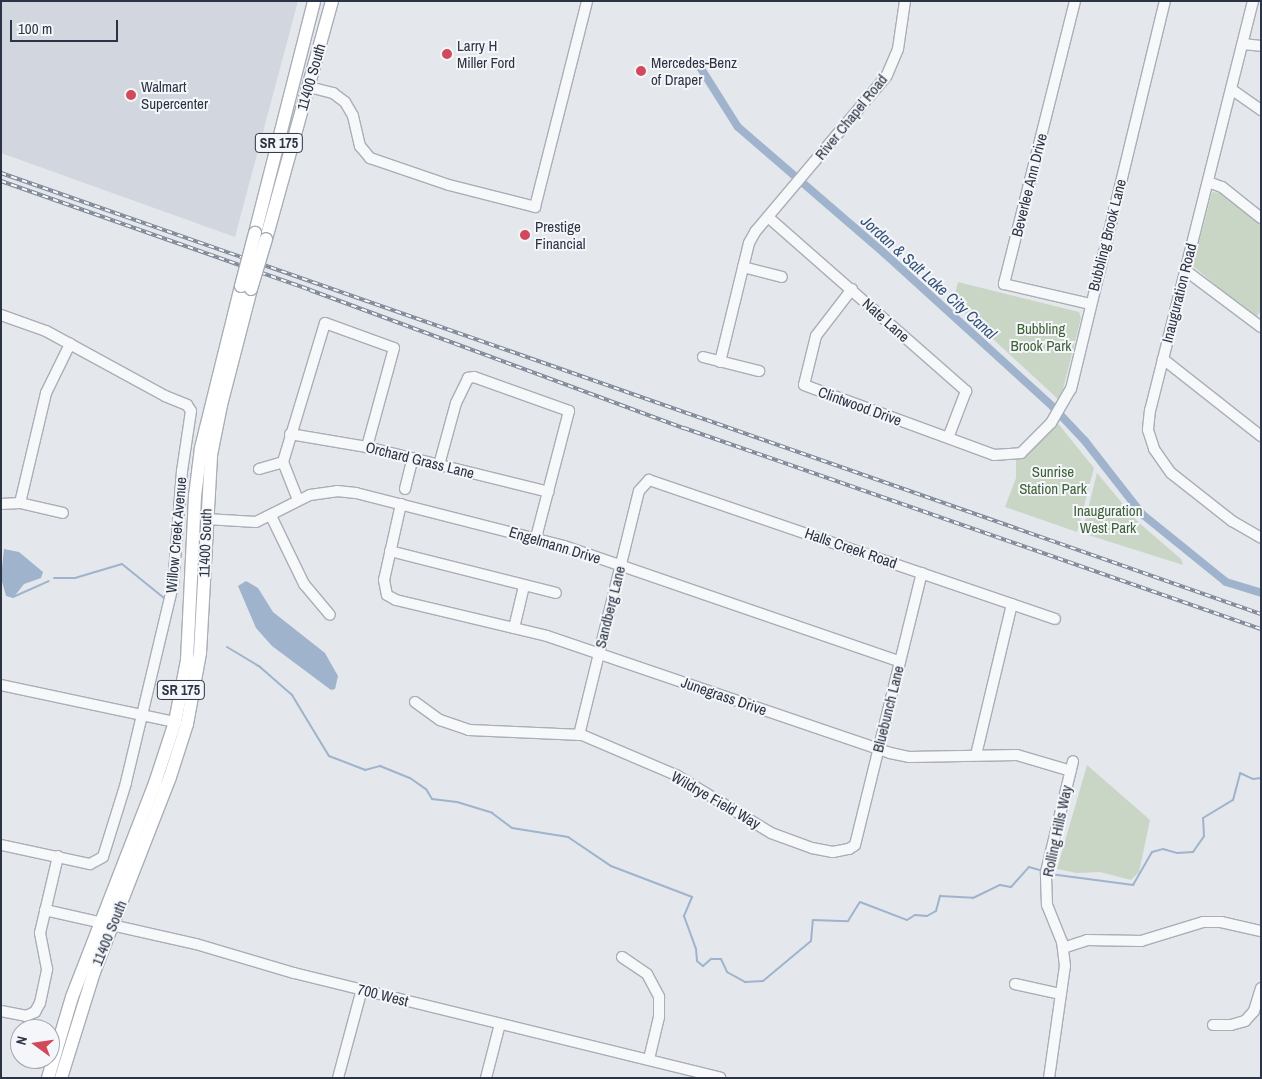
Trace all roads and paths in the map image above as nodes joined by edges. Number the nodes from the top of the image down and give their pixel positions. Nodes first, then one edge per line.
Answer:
1 (314, 1) edge
2 (332, 1) edge
3 (587, 1) edge
4 (905, 1) edge
5 (1074, 1) edge
6 (1165, 1) edge
7 (1253, 1) edge
8 (1243, 44) junction
9 (1261, 46) edge
10 (309, 87) junction
11 (1231, 90) junction
12 (1261, 110) edge
13 (1208, 182) junction
14 (768, 218) junction
15 (1261, 218) edge
16 (260, 236) junction
17 (744, 267) junction
18 (1185, 270) junction
19 (782, 277) dead end
20 (246, 287) junction
21 (852, 289) junction
22 (1090, 304) junction
23 (1, 315) edge
24 (1261, 328) edge
25 (70, 344) junction
26 (703, 358) dead end
27 (1163, 359) junction
28 (720, 362) junction
29 (758, 371) dead end
30 (290, 434) junction
31 (1261, 436) edge
32 (948, 438) junction
33 (366, 447) junction
34 (201, 448) junction
35 (1021, 453) joint
36 (413, 458) junction
37 (283, 462) junction
38 (439, 465) junction
39 (258, 470) dead end
40 (646, 481) joint
41 (405, 489) dead end
42 (549, 492) junction
43 (298, 500) junction
44 (20, 503) junction
45 (1, 504) edge
46 (401, 504) junction
47 (63, 514) dead end
48 (271, 516) junction
49 (206, 519) junction
50 (536, 538) junction
51 (1261, 538) edge
52 (390, 551) junction
53 (620, 566) junction
54 (922, 573) junction
55 (524, 586) junction
56 (556, 594) dead end
57 (1012, 604) junction
58 (330, 614) dead end
59 (1055, 619) dead end
60 (514, 628) junction
61 (599, 653) junction
62 (900, 662) junction
63 (1, 685) edge
64 (415, 702) dead end
65 (143, 715) junction
66 (174, 722) junction
67 (579, 735) junction
68 (878, 750) junction
69 (976, 755) junction
70 (1072, 766) joint
71 (1, 845) edge
72 (855, 845) joint
73 (58, 856) junction
74 (46, 910) junction
75 (99, 922) junction
76 (112, 926) junction
77 (1261, 931) edge
78 (1063, 948) junction
79 (622, 957) dead end
80 (1015, 984) dead end
81 (1261, 988) edge
82 (362, 989) junction
83 (1061, 994) junction
84 (1, 1011) edge
85 (500, 1024) junction
86 (1213, 1025) dead end
87 (649, 1059) junction
88 (48, 1078) edge
89 (61, 1078) edge
90 (338, 1078) edge
91 (486, 1078) edge
92 (720, 1078) edge
93 (1048, 1078) edge

1 - 16 main road, 11400 South / SR 175
2 - 10 main road, 11400 South / SR 175
3 - 10 street
4 - 14 street, River Chapel Road
5 - 22 street, Beverlee Ann Drive
6 - 22 street, Bubbling Brook Lane
7 - 8 street, Inauguration Road
8 - 9 street
8 - 11 street, Inauguration Road
10 - 16 main road, 11400 South / SR 175
11 - 12 street
11 - 13 street, Inauguration Road
13 - 15 street
13 - 18 street, Inauguration Road
14 - 17 street, River Chapel Road
14 - 21 street, Nate Lane
16 - 20 main road, 11400 South / SR 175, bridge
17 - 19 street
17 - 28 street, River Chapel Road
18 - 24 street
18 - 27 street, Inauguration Road
20 - 34 main road, 11400 South / SR 175
20 - 49 main road, 11400 South / SR 175
21 - 32 street, Nate Lane
21 - 32 street, Clintwood Drive
22 - 35 street, Bubbling Brook Lane
23 - 25 street
25 - 44 street
25 - 65 street, Willow Creek Avenue
26 - 28 street
27 - 31 street
27 - 51 street, Inauguration Road
28 - 29 street
30 - 33 street, Orchard Grass Lane
30 - 33 street
30 - 37 street
32 - 35 street, Clintwood Drive
33 - 36 street, Orchard Grass Lane
34 - 49 main road
34 - 66 main road, 11400 South / SR 175
36 - 38 street, Orchard Grass Lane
36 - 41 street
37 - 39 street
37 - 43 street
38 - 42 street, Orchard Grass Lane
38 - 42 street
40 - 53 street, Sandberg Lane
40 - 54 street, Halls Creek Road
42 - 50 street
43 - 46 street, Engelmann Drive
43 - 48 street, Engelmann Drive
44 - 45 street
44 - 47 street
46 - 50 street, Engelmann Drive
46 - 52 street
48 - 49 street, Engelmann Drive
48 - 58 street
49 - 76 main road, 11400 South / SR 175
50 - 53 street, Engelmann Drive
52 - 55 street
52 - 60 street, Junegrass Drive
53 - 61 street, Sandberg Lane
53 - 62 street, Engelmann Drive
54 - 57 street, Halls Creek Road
54 - 62 street, Bluebunch Lane
55 - 56 street
55 - 60 street
57 - 59 street, Halls Creek Road
57 - 69 street
60 - 61 street, Junegrass Drive
61 - 67 street, Sandberg Lane
61 - 68 street, Junegrass Drive
62 - 68 street, Bluebunch Lane
63 - 65 street
64 - 67 street, Wildrye Field Way
65 - 66 street
65 - 73 street, Willow Creek Avenue
66 - 75 main road, 11400 South / SR 175
67 - 72 street, Wildrye Field Way
68 - 69 street, Junegrass Drive
68 - 72 street, Bluebunch Lane
69 - 70 street, Junegrass Drive
70 - 78 street, Rolling Hills Way
71 - 73 street
73 - 74 street
74 - 75 street, 700 West
74 - 84 street
75 - 76 street, 700 West
75 - 88 main road, 11400 South / SR 175
76 - 82 street, 700 West
76 - 89 main road, 11400 South / SR 175
77 - 78 street
78 - 83 street, Rolling Hills Way
79 - 87 street
80 - 83 street
81 - 86 street
82 - 85 street, 700 West
82 - 90 street
83 - 93 street, Rolling Hills Way
85 - 87 street, 700 West
85 - 91 street
87 - 92 street, 700 West

